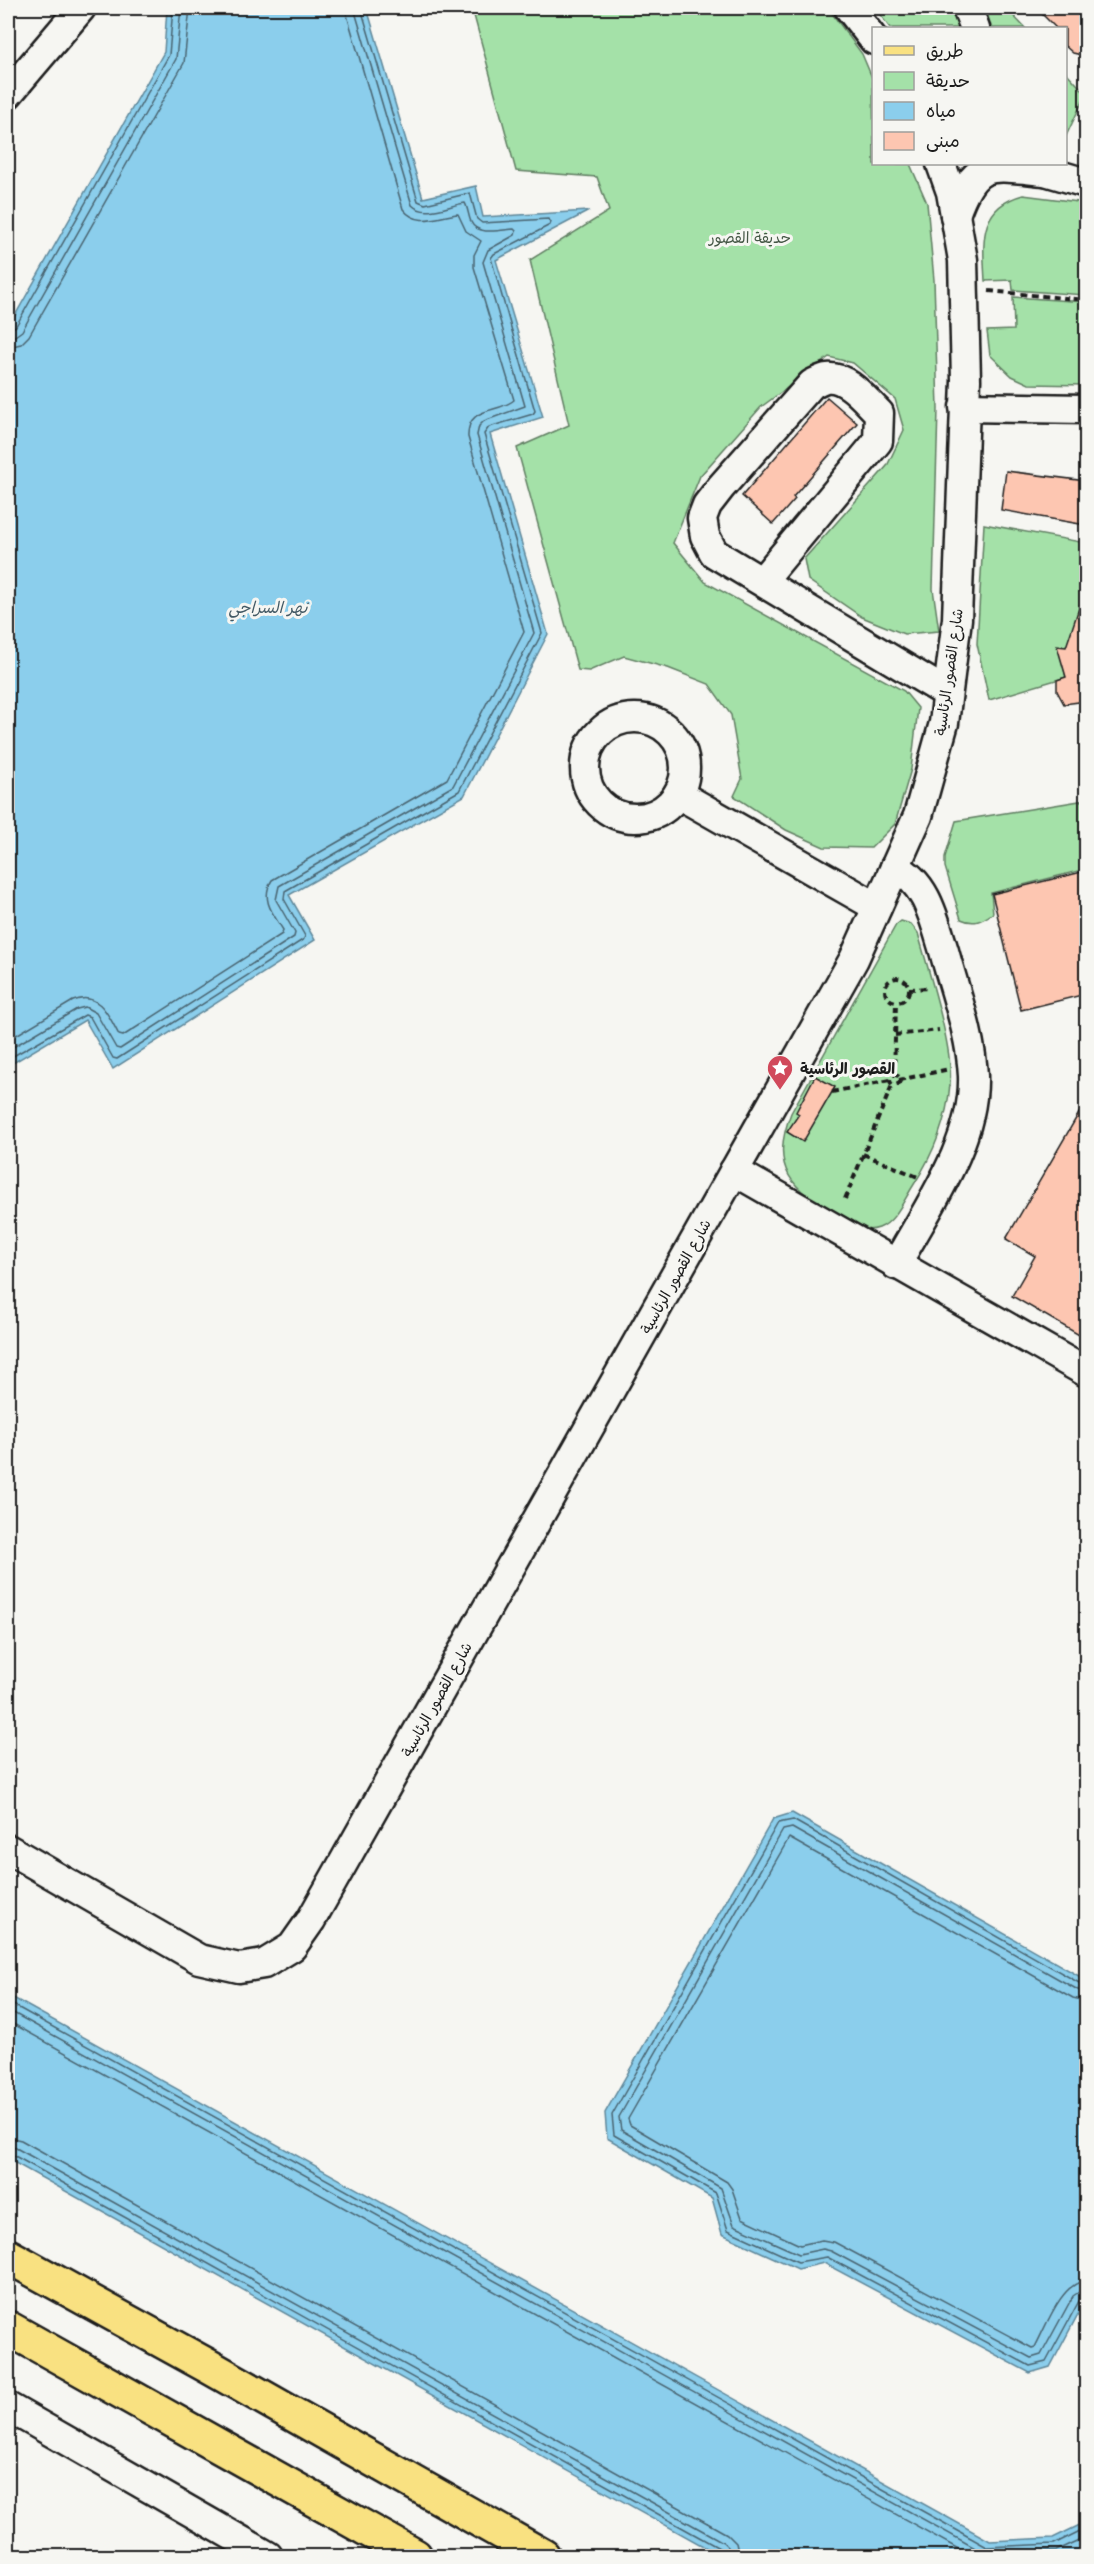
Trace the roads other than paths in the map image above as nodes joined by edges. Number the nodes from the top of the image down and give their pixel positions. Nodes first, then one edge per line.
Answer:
1 (81, 8) edge
2 (849, 8) edge
3 (967, 8) edge
4 (975, 27) edge
5 (872, 39) edge
6 (8, 94) edge
7 (940, 165) edge
8 (1033, 166) edge
9 (1086, 183) edge
10 (955, 215) junction
11 (964, 407) junction
12 (1086, 409) edge
13 (762, 581) junction
14 (947, 693) junction
15 (678, 794) dead end
16 (895, 867) junction
17 (877, 907) junction
18 (734, 1171) junction
19 (896, 1265) junction
20 (1086, 1372) edge
21 (8, 1849) edge
22 (8, 2256) edge
23 (8, 2328) edge
24 (8, 2407) edge
25 (268, 2556) edge
26 (415, 2556) edge
27 (543, 2556) edge

1 - 6 street
2 - 5 street
3 - 4 street
7 - 10 street, شارع القصور الرئاسية
8 - 9 street
8 - 10 street
10 - 11 street, شارع القصور الرئاسية
11 - 12 street
11 - 14 street, شارع القصور الرئاسية
13 - 13 street
13 - 14 street
14 - 16 street, شارع القصور الرئاسية
15 - 17 street
16 - 17 street, شارع القصور الرئاسية
16 - 19 street
17 - 18 street, شارع القصور الرئاسية
18 - 19 street
18 - 21 street, شارع القصور الرئاسية
19 - 20 street
22 - 27 main road
23 - 26 main road
24 - 25 street

